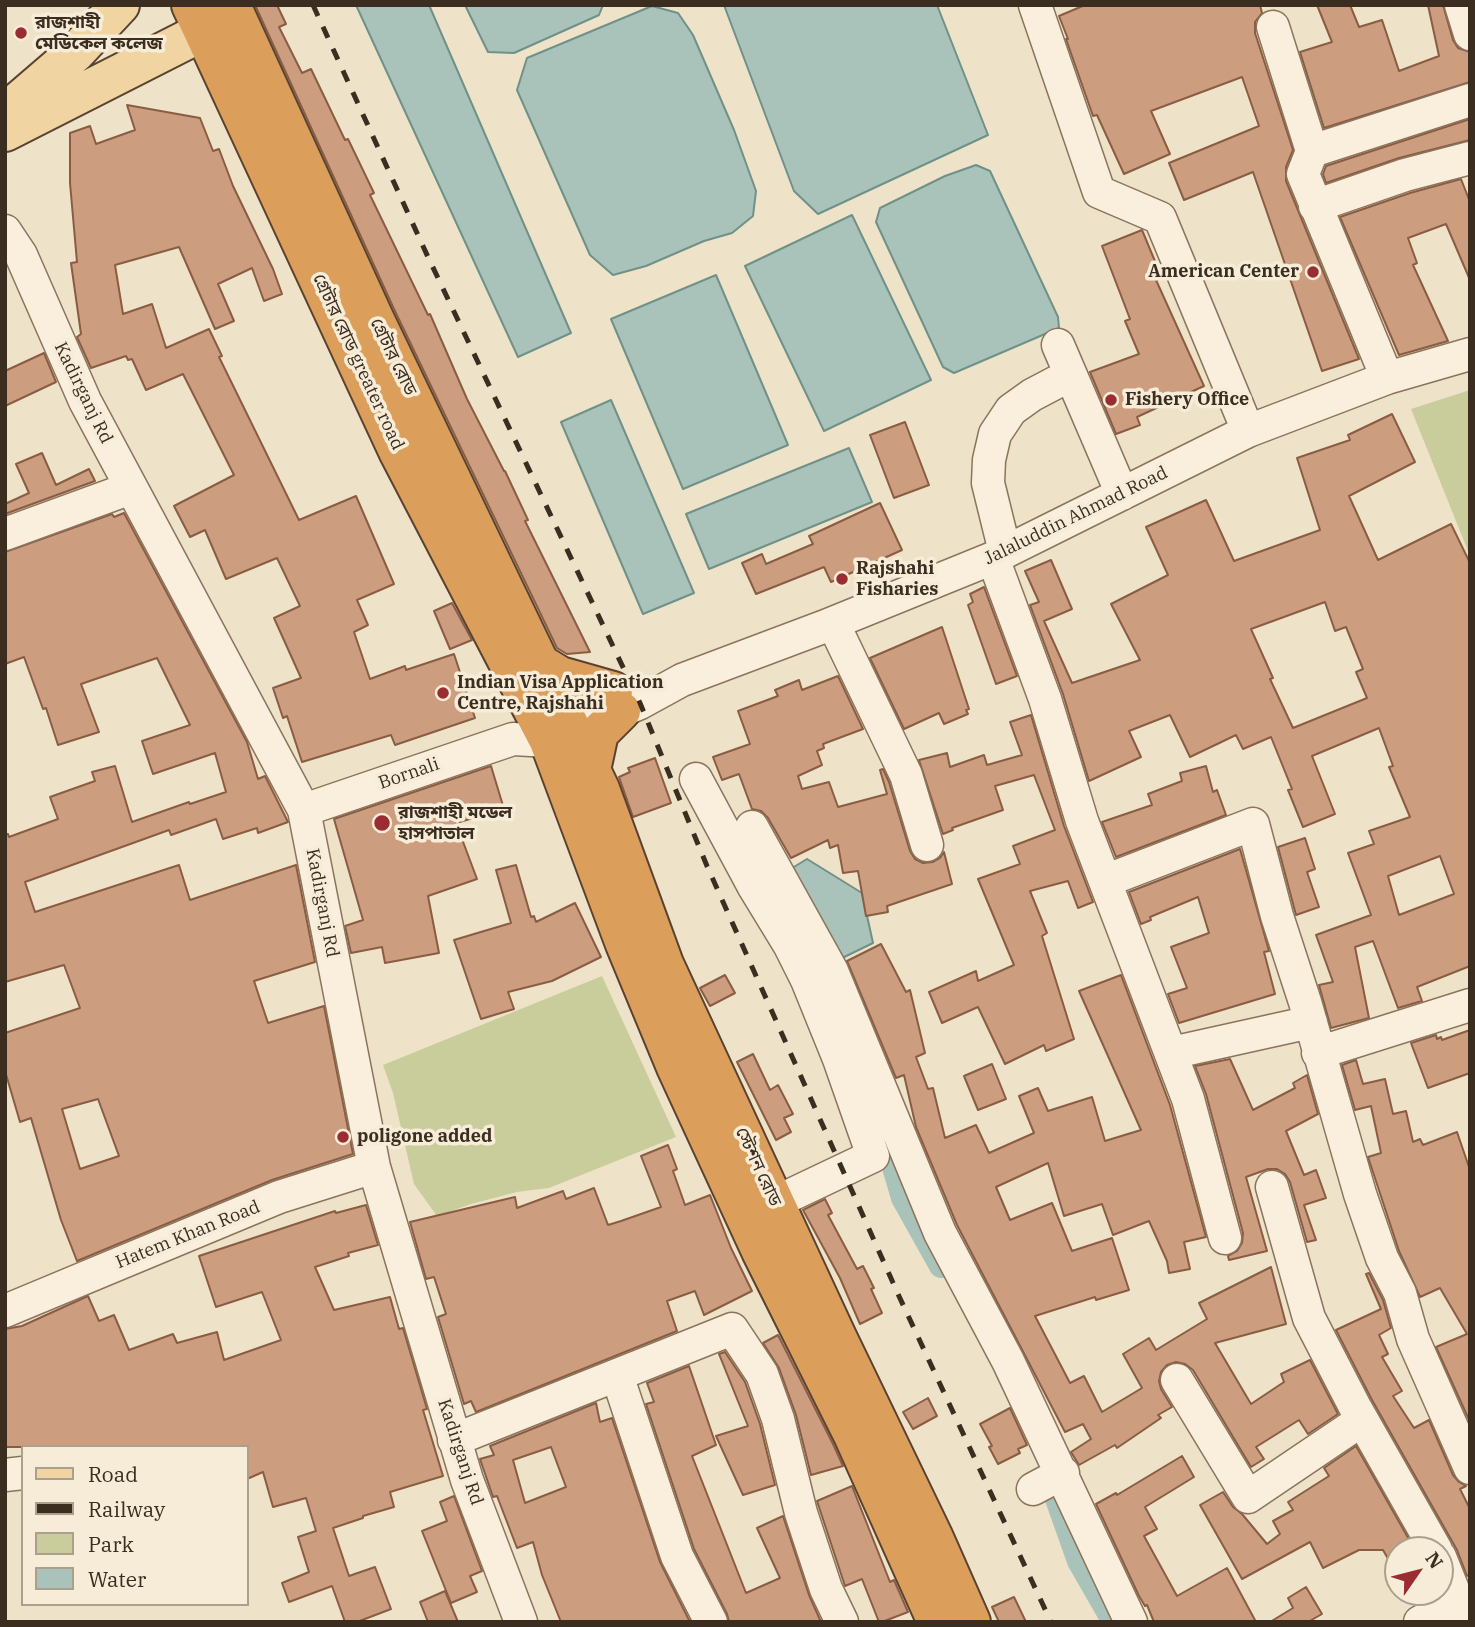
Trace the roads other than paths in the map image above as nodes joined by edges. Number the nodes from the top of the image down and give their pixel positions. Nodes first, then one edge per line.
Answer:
1 (120, 5) edge
2 (231, 5) edge
3 (1035, 5) edge
4 (1461, 5) edge
5 (197, 18) edge
6 (1273, 27) dead end
7 (1470, 34) edge
8 (1470, 100) edge
9 (5, 113) edge
10 (1388, 127) junction
11 (5, 132) edge
12 (1312, 151) junction
13 (1470, 158) edge
14 (1405, 174) junction
15 (1315, 206) junction
16 (5, 231) edge
17 (1058, 345) dead end
18 (1470, 354) edge
19 (1070, 374) junction
20 (1387, 378) junction
21 (1248, 431) junction
22 (131, 488) junction
23 (1122, 494) junction
24 (5, 534) edge
25 (999, 555) junction
26 (833, 623) junction
27 (539, 663) junction
28 (617, 701) junction
29 (546, 726) junction
30 (591, 770) junction
31 (696, 779) dead end
32 (304, 810) junction
33 (752, 827) dead end
34 (927, 845) dead end
35 (1105, 881) junction
36 (819, 976) junction
37 (1470, 1005) edge
38 (1311, 1022) junction
39 (1171, 1053) junction
40 (1318, 1053) junction
41 (852, 1055) junction
42 (374, 1167) junction
43 (1272, 1187) dead end
44 (774, 1203) junction
45 (1225, 1238) dead end
46 (5, 1311) edge
47 (617, 1375) junction
48 (1177, 1380) dead end
49 (1362, 1420) junction
50 (454, 1440) junction
51 (1470, 1468) edge
52 (1063, 1474) junction
53 (1033, 1489) dead end
54 (1428, 1536) edge
55 (1454, 1591) edge
56 (1463, 1612) edge
57 (956, 1620) edge
58 (521, 1622) edge
59 (711, 1622) edge
60 (842, 1622) edge
61 (1131, 1622) edge
62 (1420, 1622) edge

1 - 9 main road
2 - 27 highway, গ্রেটার রোড
3 - 21 street
4 - 7 street
5 - 11 main road
5 - 29 highway, গ্রেটার রোড greater road
6 - 12 street
8 - 10 street
10 - 12 street
10 - 14 street
12 - 15 street
13 - 14 street
14 - 15 street
15 - 20 street
16 - 22 street, Kadirganj Rd
17 - 19 street
18 - 20 street, Jalaluddin Ahmad Road
19 - 23 street
19 - 25 street
20 - 21 street, Jalaluddin Ahmad Road
21 - 23 street, Jalaluddin Ahmad Road
22 - 24 street
22 - 32 street, Kadirganj Rd
23 - 25 street, Jalaluddin Ahmad Road
25 - 26 street, Jalaluddin Ahmad Road
25 - 35 street
26 - 28 street, Jalaluddin Ahmad Road
26 - 34 street
27 - 28 highway
27 - 29 highway, গ্রেটার রোড
28 - 29 street, Jalaluddin Ahmad Road
28 - 30 highway
29 - 30 highway, স্টেশন রোড
29 - 32 street, Bornali
29 - 57 highway, স্টেশন রোড
30 - 44 highway, স্টেশন রোড
31 - 36 street
32 - 42 street, Kadirganj Rd
33 - 36 street
35 - 38 street
35 - 39 street
36 - 41 street
37 - 40 street
38 - 39 street
38 - 40 street
39 - 45 street
40 - 51 street
41 - 44 street
41 - 52 street
42 - 46 street, Hatem Khan Road
42 - 50 street, Kadirganj Rd
43 - 49 street
44 - 57 highway, স্টেশন রোড
47 - 50 street
47 - 59 street
47 - 60 street
48 - 49 street
49 - 54 street
50 - 58 street, Kadirganj Rd
52 - 53 street
52 - 61 street
55 - 56 street
56 - 62 street

